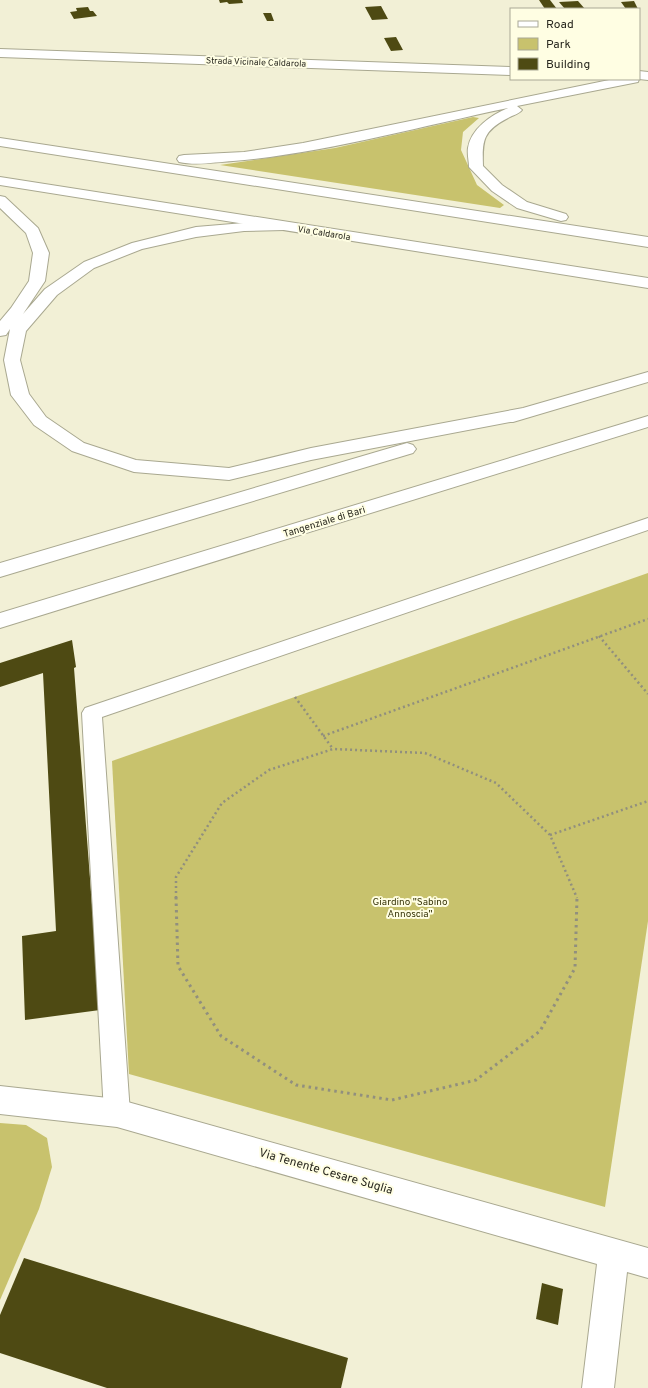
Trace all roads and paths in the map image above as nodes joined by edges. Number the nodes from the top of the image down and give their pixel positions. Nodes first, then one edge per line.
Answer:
1 (0, 53) edge
2 (510, 71) edge
3 (628, 80) edge
4 (581, 90) junction
5 (0, 142) edge
6 (27, 145) junction
7 (0, 181) edge
8 (0, 200) edge
9 (284, 226) junction
10 (644, 241) edge
11 (648, 282) edge
12 (0, 331) edge
13 (648, 377) edge
14 (527, 413) junction
15 (648, 421) edge
16 (648, 434) edge
17 (580, 442) junction
18 (648, 524) edge
19 (0, 570) edge
20 (648, 619) edge
21 (0, 621) edge
22 (599, 636) junction
23 (648, 694) edge
24 (295, 697) dead end
25 (324, 736) junction
26 (333, 749) junction
27 (648, 801) edge
28 (550, 835) junction
29 (0, 1100) edge
30 (118, 1113) junction
31 (614, 1253) junction
32 (648, 1263) edge
33 (598, 1388) edge

1 - 2 main road, Strada Vicinale Caldarola
3 - 4 main road
4 - 6 main road
4 - 10 main road
5 - 6 main road
6 - 10 main road
7 - 9 main road, Via Caldarola
8 - 12 main road
9 - 11 main road, Via Caldarola
9 - 14 main road
13 - 14 main road
14 - 19 main road
15 - 17 main road, Tangenziale di Bari
16 - 17 main road
17 - 21 main road, Tangenziale di Bari
18 - 30 lane
20 - 22 path
22 - 23 path
22 - 25 path
24 - 25 path
25 - 26 path
26 - 28 path
26 - 28 path
27 - 28 path
29 - 30 main road, Via Tenente Cesare Suglia
30 - 31 main road, Via Tenente Cesare Suglia
31 - 32 main road, Via Tenente Cesare Suglia
31 - 33 main road

